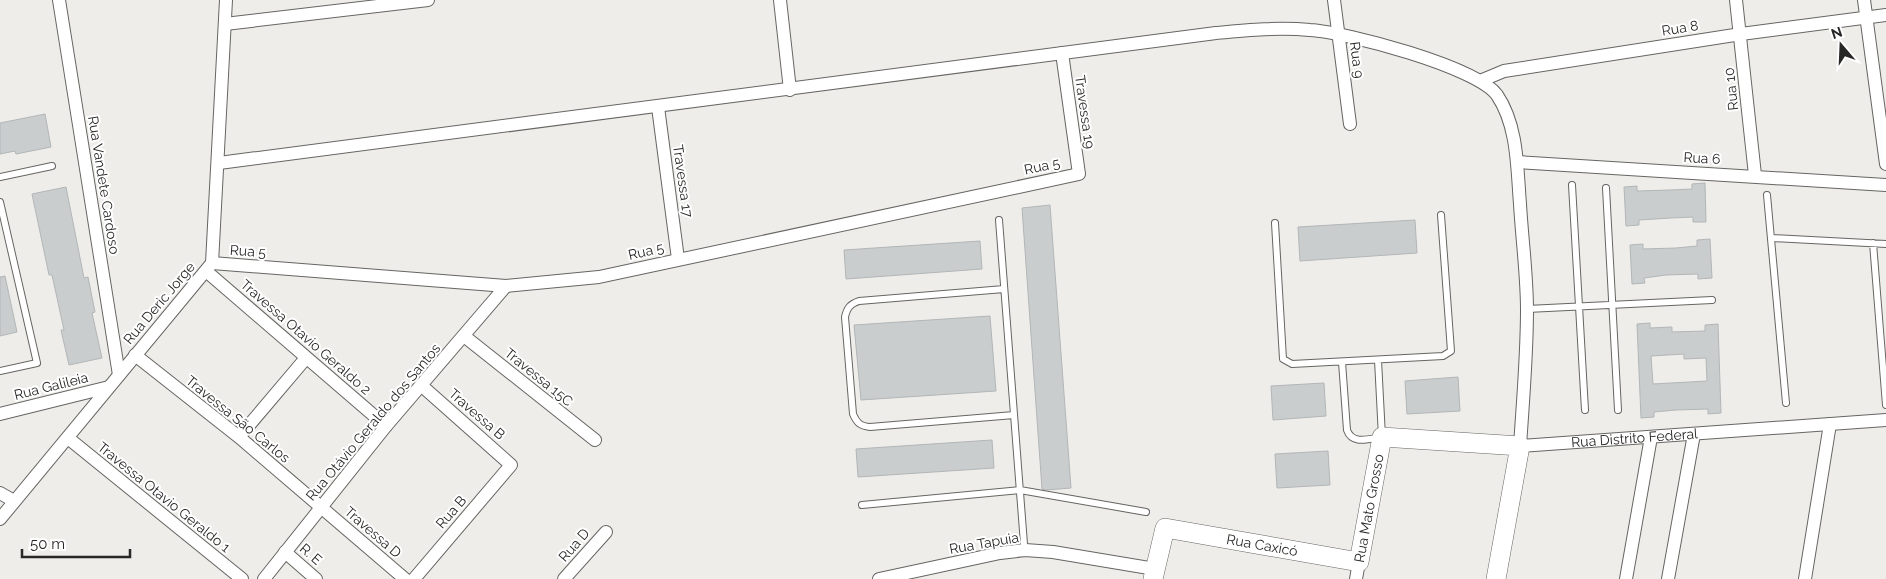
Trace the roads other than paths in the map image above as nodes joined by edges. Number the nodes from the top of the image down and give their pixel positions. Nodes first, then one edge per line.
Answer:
1 (59, 0) edge
2 (226, 0) edge
3 (428, 0) edge
4 (780, 0) edge
5 (1334, 0) edge
6 (1736, 0) edge
7 (1864, 0) edge
8 (1886, 15) edge
9 (1867, 18) junction
10 (225, 24) junction
11 (1339, 33) junction
12 (1741, 34) junction
13 (1062, 53) junction
14 (1480, 81) junction
15 (790, 90) junction
16 (658, 107) junction
17 (1350, 124) dead end
18 (1517, 162) junction
19 (219, 163) junction
20 (1886, 164) edge
21 (52, 166) dead end
22 (1079, 174) joint
23 (1755, 175) junction
24 (0, 177) edge
25 (1572, 185) dead end
26 (1886, 185) edge
27 (1606, 188) dead end
28 (1767, 195) dead end
29 (0, 202) edge
30 (1442, 215) dead end
31 (999, 220) dead end
32 (1275, 223) dead end
33 (1772, 238) junction
34 (1872, 243) junction
35 (1886, 244) edge
36 (678, 259) junction
37 (209, 267) junction
38 (506, 286) junction
39 (1004, 289) junction
40 (1712, 300) dead end
41 (1613, 305) junction
42 (1579, 306) junction
43 (1527, 309) junction
44 (464, 336) junction
45 (135, 355) junction
46 (306, 358) junction
47 (1378, 360) junction
48 (1342, 362) junction
49 (0, 371) edge
50 (119, 375) junction
51 (422, 386) junction
52 (109, 387) junction
53 (1786, 403) dead end
54 (1886, 405) edge
55 (1585, 410) dead end
56 (1618, 410) dead end
57 (0, 414) edge
58 (1014, 415) junction
59 (1886, 420) edge
60 (1830, 424) junction
61 (386, 426) junction
62 (1694, 434) junction
63 (239, 437) junction
64 (1382, 437) junction
65 (1651, 437) junction
66 (68, 438) junction
67 (595, 440) dead end
68 (1520, 446) junction
69 (512, 465) joint
70 (1020, 490) junction
71 (0, 493) edge
72 (14, 502) junction
73 (862, 505) dead end
74 (322, 507) junction
75 (1146, 512) dead end
76 (0, 519) edge
77 (606, 532) dead end
78 (1024, 547) junction
79 (285, 552) junction
80 (1357, 571) edge
81 (1154, 574) edge
82 (242, 579) edge
83 (264, 579) edge
84 (316, 579) edge
85 (405, 579) edge
86 (414, 579) edge
87 (564, 579) edge
88 (879, 579) edge
89 (1496, 579) edge
90 (1626, 579) edge
91 (1668, 579) edge
92 (1804, 579) edge

1 - 50 street, Rua Vandete Cardoso
2 - 10 street, Rua Deric Jorge
3 - 10 street
4 - 15 street
5 - 11 street, Rua 9
6 - 12 street, Rua 10
7 - 9 street
8 - 9 street, Rua 8
9 - 12 street, Rua 8
9 - 20 street
10 - 19 street, Rua Deric Jorge
11 - 13 street
11 - 14 street
11 - 17 street, Rua 9
12 - 14 street, Rua 8
12 - 23 street, Rua 10
13 - 15 street
13 - 22 street, Travessa 19
14 - 18 street
15 - 16 street
16 - 19 street
16 - 36 street, Travessa 17
18 - 23 street, Rua 6
18 - 43 street
19 - 37 street, Rua Deric Jorge
21 - 24 lane
22 - 36 street, Rua 5
23 - 26 street, Rua 6
25 - 42 lane
27 - 41 lane
28 - 33 lane
29 - 49 lane
30 - 47 lane
31 - 39 lane
32 - 48 lane
33 - 34 lane
33 - 53 lane
34 - 35 lane
34 - 54 lane
36 - 38 street, Rua 5
37 - 38 street, Rua 5
37 - 45 street, Rua Deric Jorge
37 - 46 street, Travessa Otavio Geraldo 2
38 - 44 street, Rua Otávio Geraldo dos Santos
39 - 58 lane
39 - 58 lane
40 - 41 lane
41 - 42 lane
41 - 56 lane
42 - 43 lane
42 - 55 lane
43 - 68 street
44 - 51 street, Rua Otávio Geraldo dos Santos
44 - 67 street, Travessa 15C
45 - 50 street, Rua Deric Jorge
45 - 63 street, Travessa São Carlos
46 - 61 street, Travessa Otavio Geraldo 2
46 - 63 street
47 - 48 lane
47 - 64 lane
48 - 64 lane
50 - 52 street, Rua Deric Jorge
51 - 61 street, Rua Otávio Geraldo dos Santos
51 - 69 street, Travessa B
52 - 57 street, Rua Galileia
52 - 66 street, Rua Deric Jorge
58 - 70 lane
59 - 60 street, Rua Distrito Federal
60 - 62 street, Rua Distrito Federal
60 - 92 street
61 - 74 street, Rua Otávio Geraldo dos Santos
62 - 65 street, Rua Distrito Federal
62 - 91 street
63 - 74 street, Travessa São Carlos
64 - 68 street, Rua Distrito Federal
64 - 80 street, Rua Mato Grosso
65 - 68 street, Rua Distrito Federal
65 - 90 street
66 - 72 street, Rua Deric Jorge
66 - 82 street, Travessa Otavio Geraldo 1
68 - 89 street
69 - 86 street, Rua B
70 - 73 lane
70 - 75 lane
70 - 78 lane
71 - 72 street
72 - 76 street, Rua Deric Jorge
74 - 79 street, Rua Otávio Geraldo dos Santos
74 - 85 street, Travessa D
77 - 87 street, Rua D
78 - 81 street, Rua Tapuia
78 - 88 street, Rua Tapuia
79 - 83 street, Rua Otávio Geraldo dos Santos
79 - 84 street, R. E
80 - 81 street, Rua Caxicó

